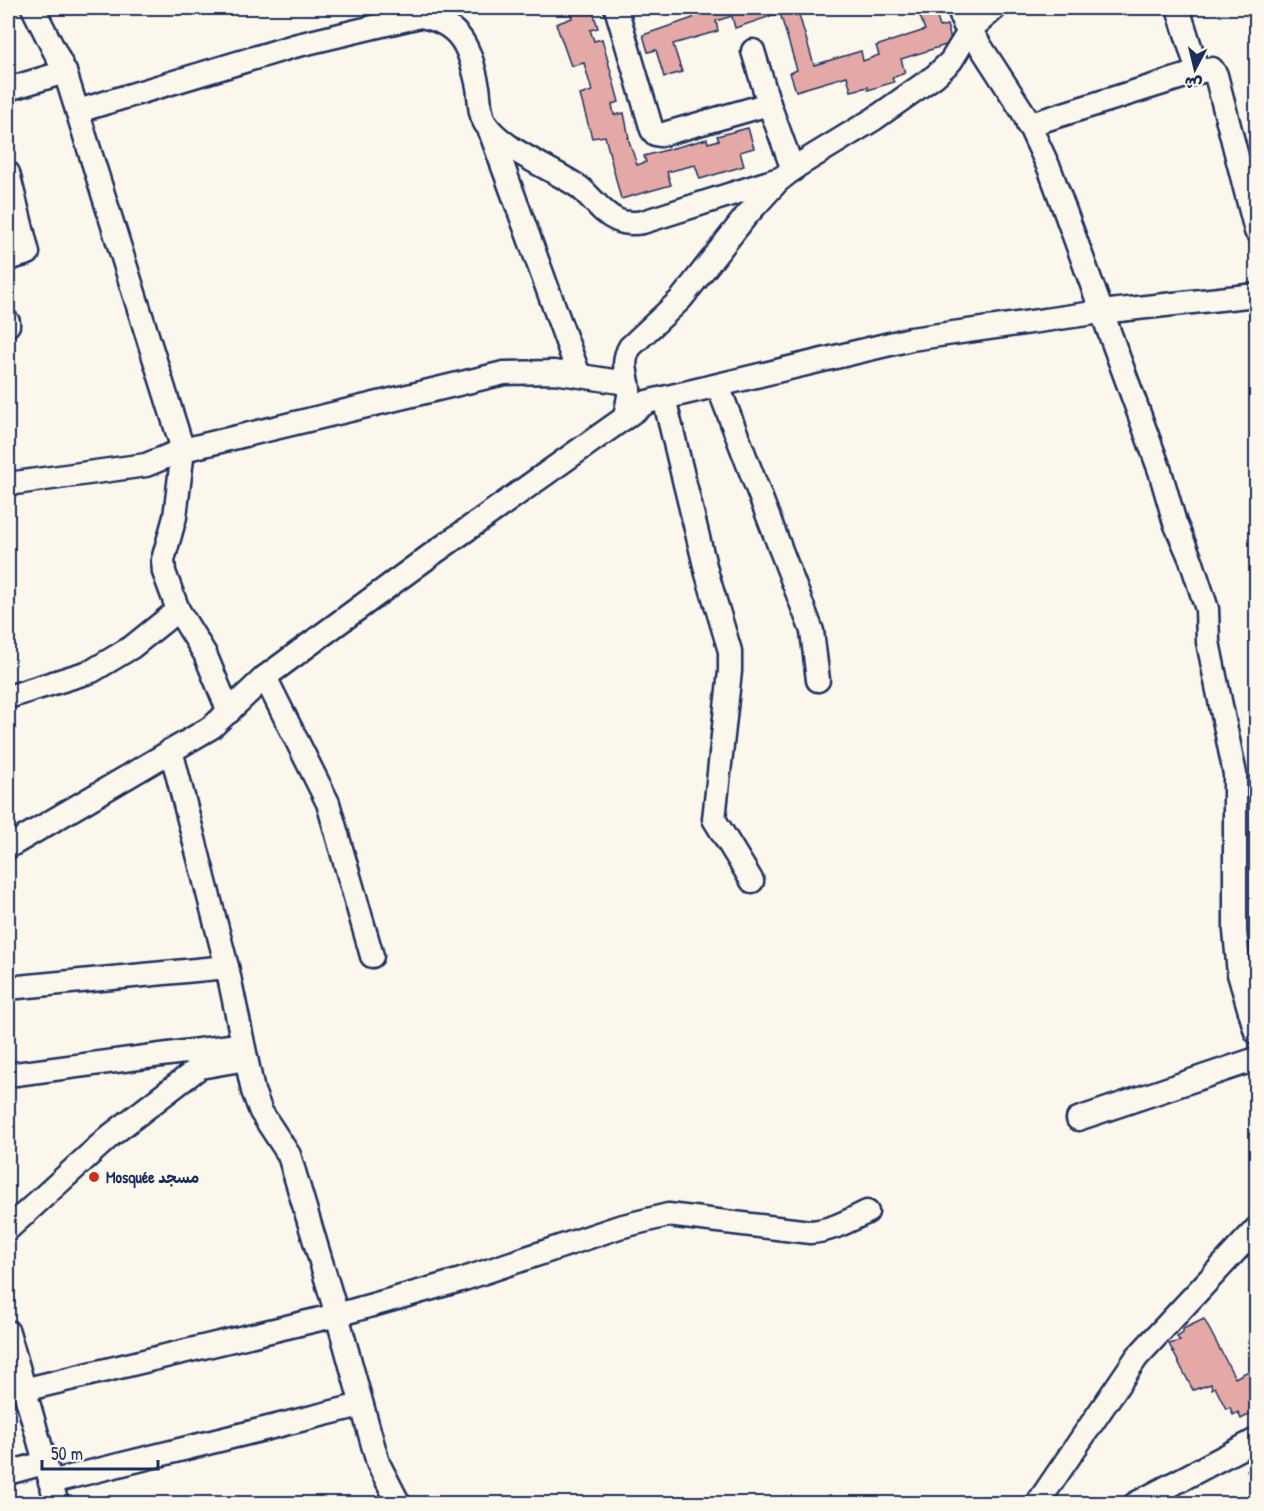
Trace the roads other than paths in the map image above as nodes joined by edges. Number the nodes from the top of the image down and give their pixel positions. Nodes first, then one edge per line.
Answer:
1 (33, 8) edge
2 (615, 8) edge
3 (959, 8) edge
4 (995, 8) edge
5 (1178, 8) edge
6 (970, 30) junction
7 (753, 51) dead end
8 (65, 72) junction
9 (1198, 72) junction
10 (8, 89) edge
11 (769, 104) junction
12 (78, 111) junction
13 (1028, 124) junction
14 (489, 128) junction
15 (8, 174) edge
16 (788, 174) junction
17 (1257, 231) edge
18 (8, 259) edge
19 (1257, 296) edge
20 (1101, 312) junction
21 (579, 375) junction
22 (718, 386) junction
23 (642, 393) junction
24 (183, 450) junction
25 (8, 484) edge
26 (178, 610) junction
27 (265, 677) junction
28 (818, 680) dead end
29 (8, 697) edge
30 (229, 712) junction
31 (171, 750) junction
32 (8, 847) edge
33 (752, 881) dead end
34 (372, 956) dead end
35 (227, 967) junction
36 (8, 988) edge
37 (1254, 1020) edge
38 (245, 1052) junction
39 (1257, 1059) edge
40 (8, 1075) edge
41 (1078, 1119) dead end
42 (867, 1212) dead end
43 (8, 1229) edge
44 (1257, 1229) edge
45 (337, 1315) junction
46 (8, 1332) edge
47 (23, 1390) junction
48 (361, 1405) junction
49 (1257, 1440) edge
50 (47, 1472) junction
51 (8, 1473) edge
52 (57, 1503) edge
53 (399, 1503) edge
54 (1037, 1503) edge
55 (1135, 1503) edge

1 - 8 street
2 - 11 street
3 - 6 street
4 - 6 street
5 - 9 street
6 - 13 street
6 - 16 street
7 - 11 street
8 - 10 street
8 - 12 street
9 - 13 street
9 - 17 street
11 - 16 street
12 - 14 street
12 - 24 street
13 - 20 street
14 - 16 street
14 - 21 street
15 - 18 street
16 - 23 street
19 - 20 street
20 - 22 street
20 - 37 street
21 - 23 street
21 - 24 street
22 - 23 street
22 - 28 street
23 - 27 street
23 - 33 street
24 - 25 street
24 - 26 street
26 - 29 street
26 - 30 street
27 - 30 street
27 - 34 street
30 - 31 street
31 - 32 street
31 - 35 street
35 - 36 street
35 - 38 street
38 - 40 street
38 - 43 street
38 - 45 street
39 - 41 street
42 - 45 street
44 - 54 street
45 - 47 street
45 - 48 street
46 - 47 street
47 - 50 street
48 - 50 street
48 - 53 street
49 - 55 street
50 - 51 street
50 - 52 street

